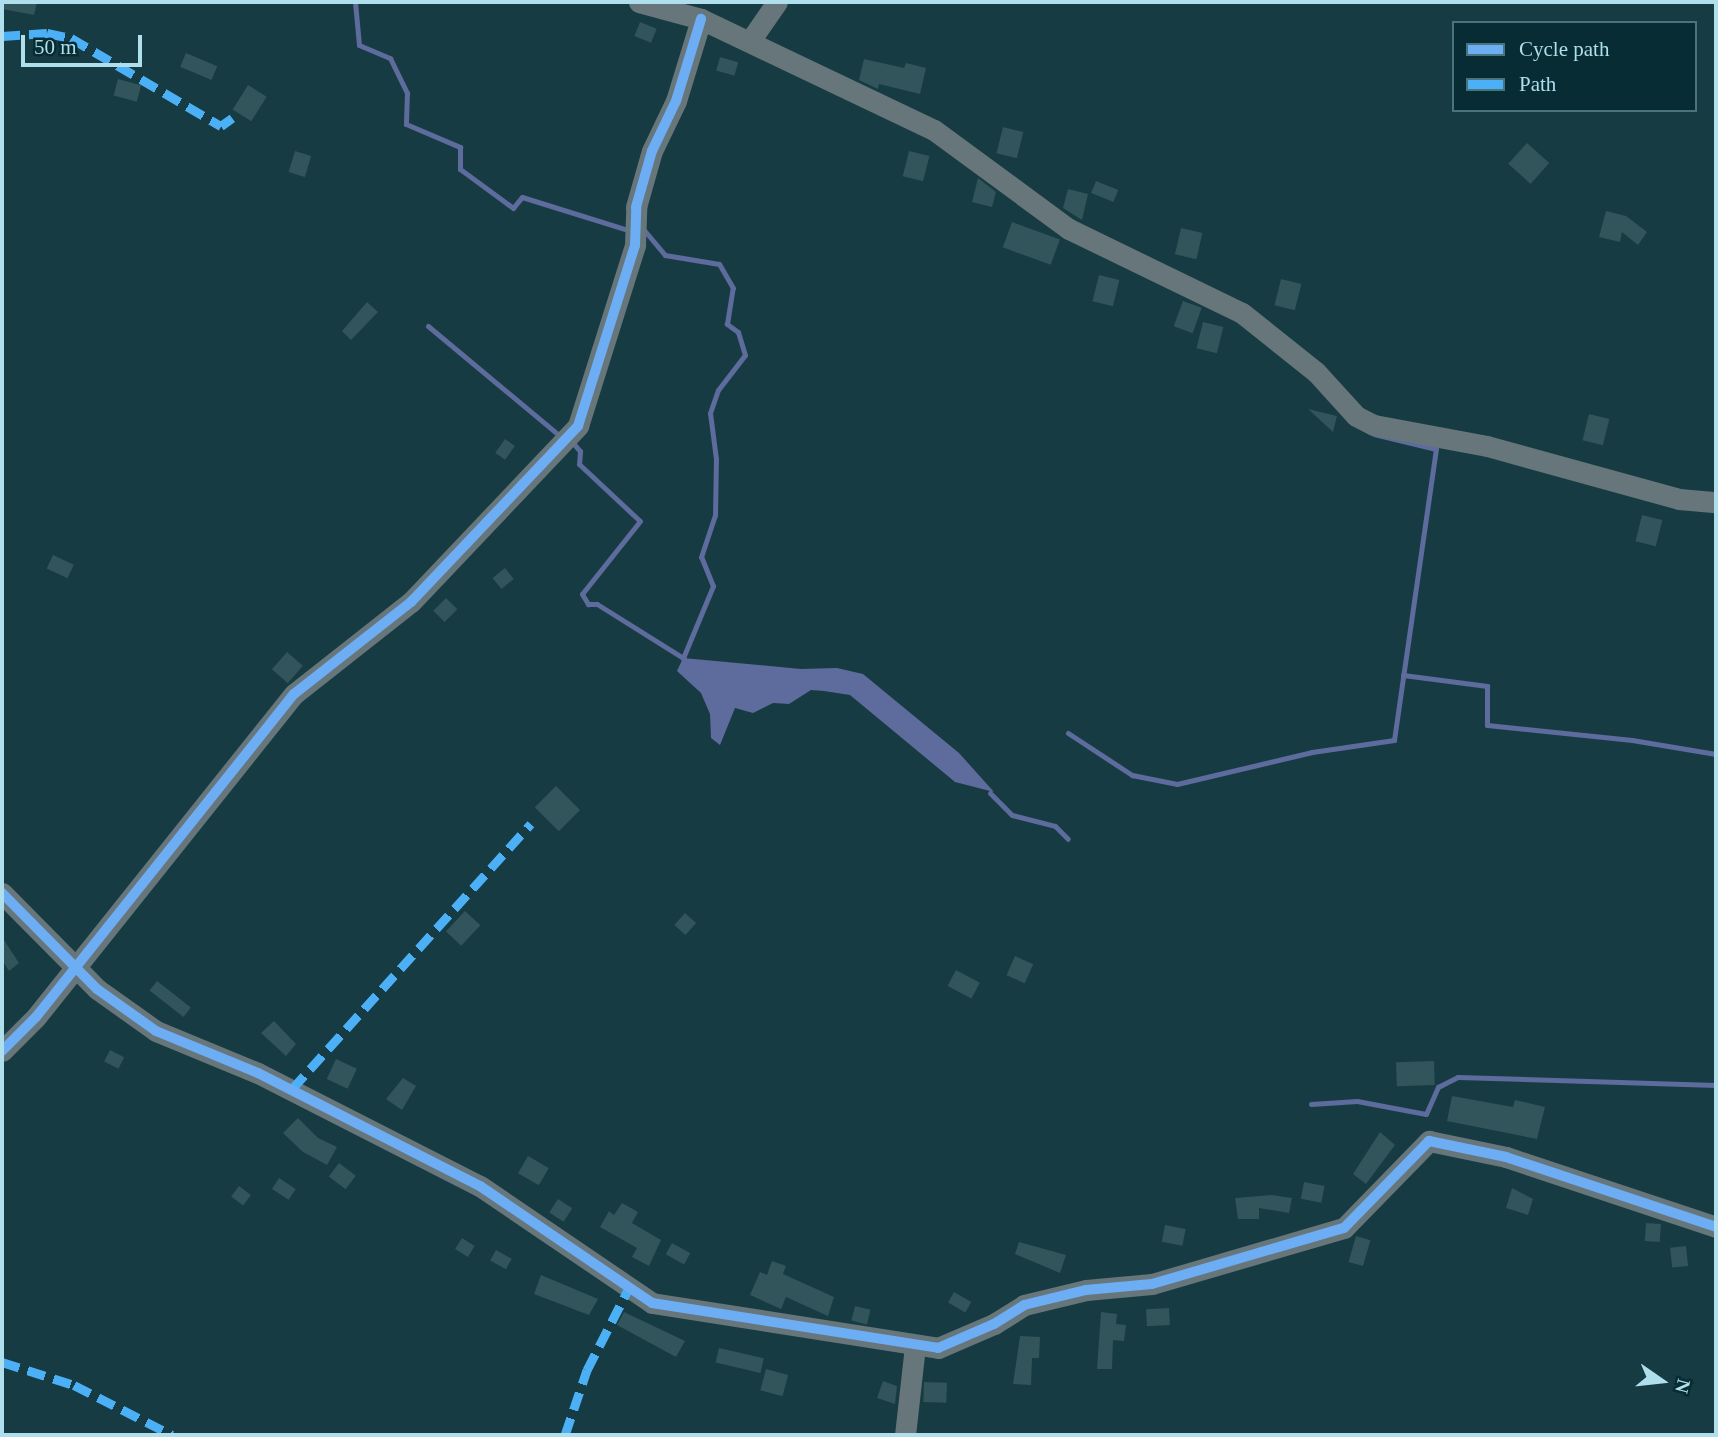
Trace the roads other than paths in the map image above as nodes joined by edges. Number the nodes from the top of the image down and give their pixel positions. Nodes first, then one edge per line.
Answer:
1 (639, 2) edge
2 (777, 2) edge
3 (701, 19) junction
4 (750, 41) junction
5 (1716, 502) edge
6 (2, 893) edge
7 (75, 967) junction
8 (2, 1051) edge
9 (1716, 1227) edge
10 (915, 1346) junction
11 (905, 1435) edge

1 - 3 street
2 - 4 street
3 - 4 street
3 - 7 street
4 - 5 street
6 - 7 street
7 - 8 street
7 - 10 street
9 - 10 street
10 - 11 street

